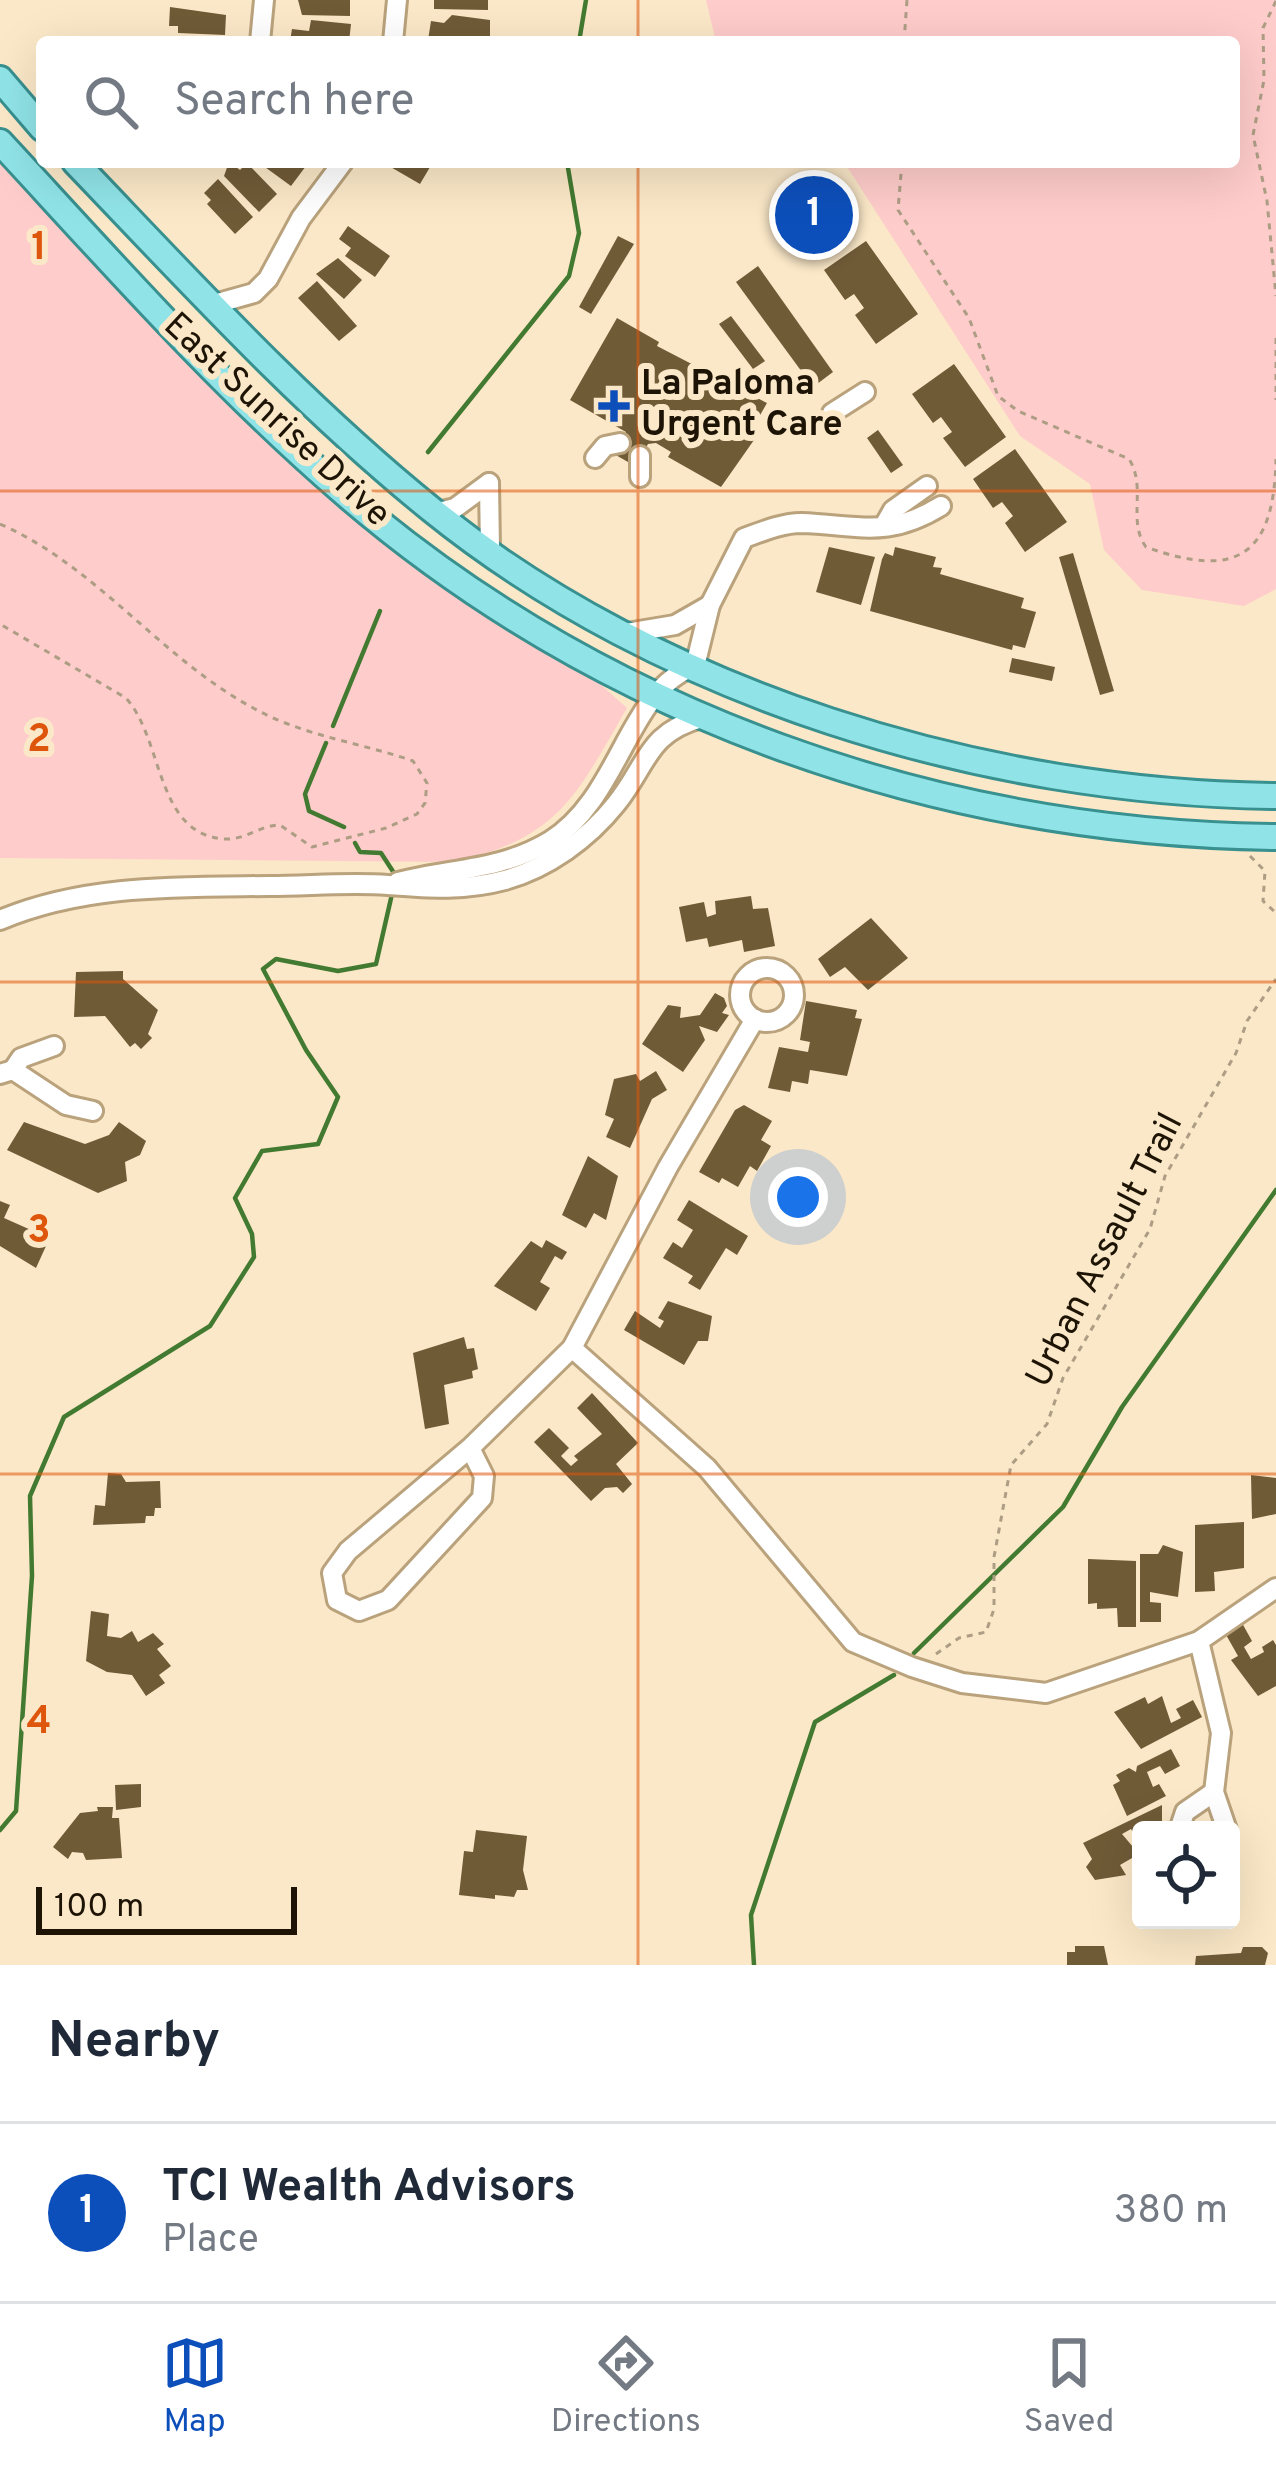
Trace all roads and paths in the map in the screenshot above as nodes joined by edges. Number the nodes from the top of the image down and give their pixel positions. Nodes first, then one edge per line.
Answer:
1 (264, 0) edge
2 (397, 0) edge
3 (908, 0) edge
4 (1276, 1) edge
5 (261, 36) edge
6 (394, 36) edge
7 (905, 36) edge
8 (0, 79) edge
9 (36, 121) edge
10 (0, 142) edge
11 (81, 168) edge
12 (338, 168) edge
13 (901, 168) edge
14 (1276, 296) edge
15 (211, 305) junction
16 (1276, 338) edge
17 (291, 386) junction
18 (865, 392) dead end
19 (1276, 400) edge
20 (832, 413) dead end
21 (262, 417) junction
22 (620, 442) dead end
23 (595, 458) dead end
24 (1276, 458) edge
25 (927, 486) dead end
26 (941, 506) dead end
27 (435, 513) junction
28 (0, 524) edge
29 (885, 524) junction
30 (490, 550) junction
31 (710, 604) junction
32 (0, 624) edge
33 (627, 633) junction
34 (694, 667) junction
35 (651, 694) junction
36 (701, 718) junction
37 (1165, 792) junction
38 (1276, 796) edge
39 (1158, 833) junction
40 (1232, 837) junction
41 (1276, 838) edge
42 (388, 885) junction
43 (1276, 913) edge
44 (0, 920) edge
45 (1276, 979) edge
46 (755, 1019) dead end
47 (54, 1046) dead end
48 (6, 1072) edge
49 (92, 1111) dead end
50 (572, 1348) junction
51 (470, 1448) junction
52 (1276, 1588) edge
53 (1198, 1641) junction
54 (935, 1655) dead end
55 (1214, 1792) junction
56 (1182, 1821) edge
57 (1224, 1821) edge

1 - 5 street
2 - 6 street
3 - 7 path
4 - 14 path
8 - 9 main road
10 - 21 main road, East Sunrise Drive
11 - 15 main road, East Sunrise Drive
12 - 15 street
13 - 24 path
15 - 17 main road, East Sunrise Drive
16 - 19 path
17 - 21 main road
17 - 27 main road, East Sunrise Drive
18 - 20 street
21 - 35 main road, East Sunrise Drive
22 - 23 street
25 - 29 street
26 - 29 street
27 - 30 main road, East Sunrise Drive
27 - 30 street
28 - 32 path
29 - 31 street
30 - 33 main road, East Sunrise Drive
31 - 33 street
31 - 34 street
33 - 34 main road, East Sunrise Drive
34 - 35 street
34 - 37 main road, East Sunrise Drive
35 - 36 main road, East Sunrise Drive
35 - 42 street
36 - 39 main road, East Sunrise Drive
36 - 42 street
37 - 38 main road, East Sunrise Drive
37 - 39 main road
39 - 40 main road, East Sunrise Drive
40 - 41 main road, East Sunrise Drive
40 - 43 path
42 - 44 street
45 - 54 path, Urban Assault Trail
46 - 50 street
47 - 48 street
48 - 49 street
50 - 51 street
50 - 53 street
51 - 51 street
52 - 53 street
53 - 55 street
55 - 56 street
55 - 57 street

